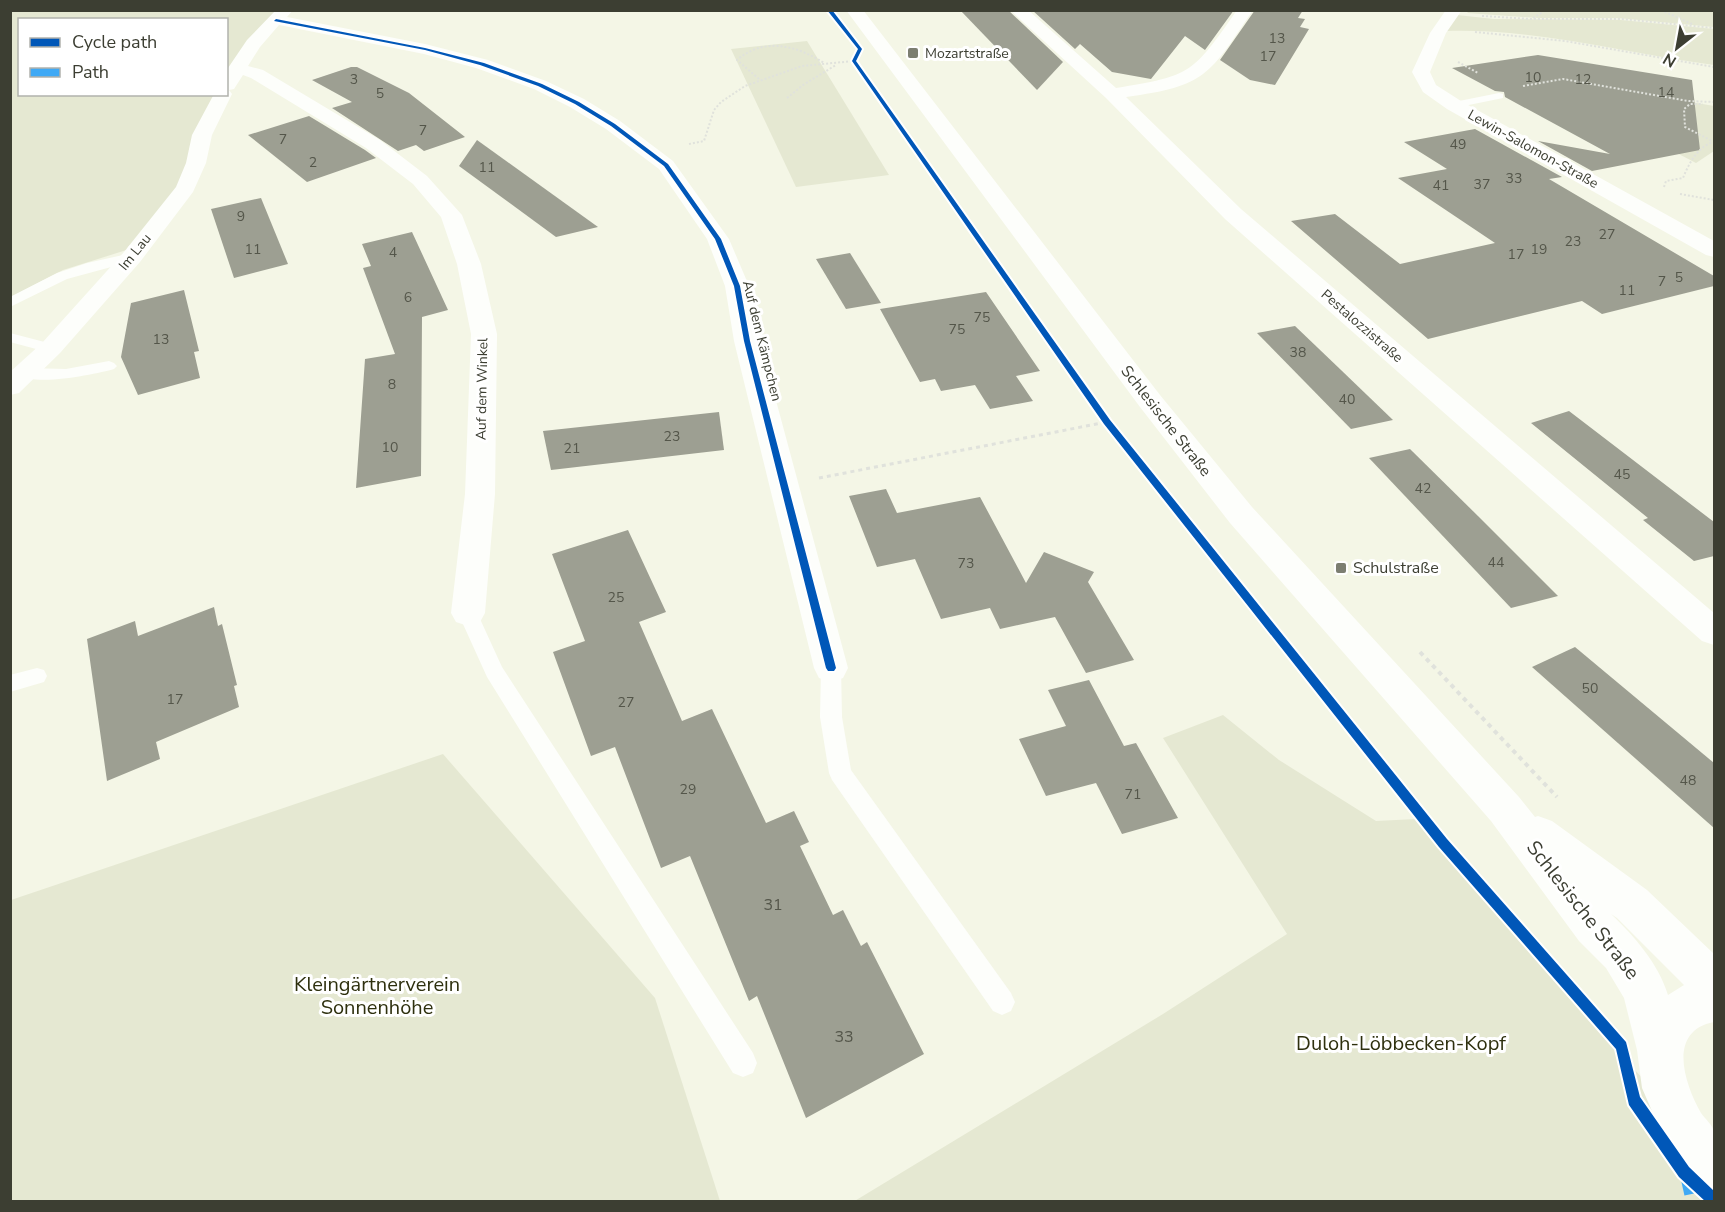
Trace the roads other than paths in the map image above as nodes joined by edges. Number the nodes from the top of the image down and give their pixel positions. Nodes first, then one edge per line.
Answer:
1 (854, 10) edge
2 (1018, 10) edge
3 (1245, 10) edge
4 (1453, 12) edge
5 (280, 15) edge
6 (232, 78) edge
7 (1112, 94) junction
8 (222, 96) edge
9 (1499, 96) dead end
10 (1454, 105) junction
11 (1714, 250) edge
12 (132, 257) junction
13 (10, 303) edge
14 (10, 337) edge
15 (51, 348) junction
16 (109, 366) dead end
17 (18, 380) edge
18 (468, 613) joint
19 (1709, 621) edge
20 (831, 668) joint
21 (37, 676) dead end
22 (10, 684) edge
23 (1505, 809) junction
24 (1714, 984) edge
25 (1714, 1000) edge
26 (1002, 1002) dead end
27 (1660, 1050) junction
28 (743, 1063) dead end
29 (1714, 1168) edge

1 - 23 street, Schlesische Straße
2 - 7 street, Pestalozzistraße
3 - 7 street
4 - 10 street, Lewin-Salomon-Straße
5 - 6 street
5 - 20 street, Auf dem Kämpchen
6 - 18 street, Auf dem Winkel
7 - 19 street, Pestalozzistraße
8 - 12 street, Im Lau
9 - 10 lane
10 - 11 street, Lewin-Salomon-Straße
12 - 13 lane
12 - 15 street, Im Lau
14 - 15 lane
15 - 17 street, Im Lau
16 - 17 lane
18 - 28 lane
20 - 26 lane
21 - 22 lane
23 - 24 street, Schlesische Straße
23 - 27 street, Schlesische Straße
25 - 27 street
27 - 29 street, Schlesische Straße

